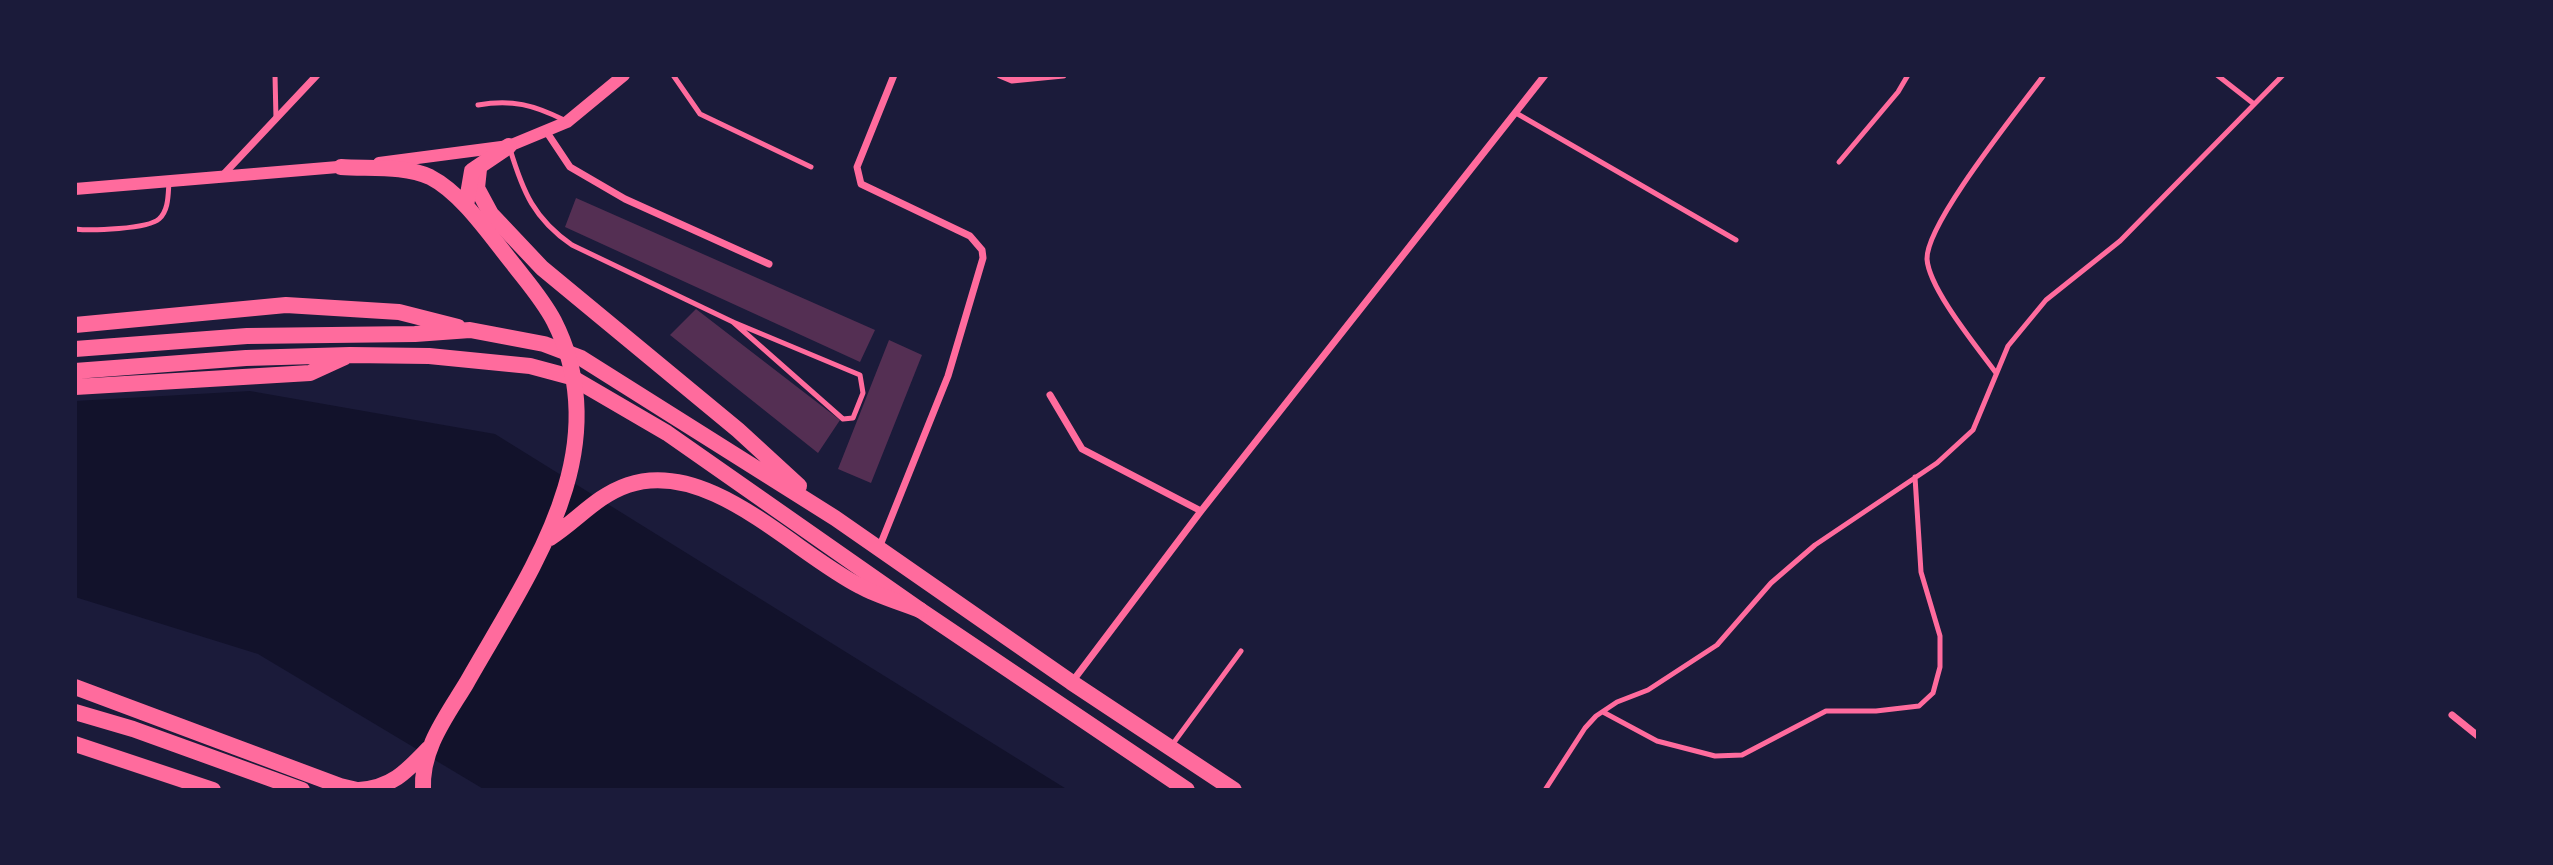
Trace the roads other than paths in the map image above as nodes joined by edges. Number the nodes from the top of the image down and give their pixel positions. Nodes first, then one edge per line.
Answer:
1 (275, 75) edge
2 (317, 75) edge
3 (624, 75) edge
4 (673, 75) edge
5 (894, 75) edge
6 (1000, 75) edge
7 (1063, 75) edge
8 (1545, 75) edge
9 (1908, 75) edge
10 (2043, 75) edge
11 (2217, 75) edge
12 (2283, 75) edge
13 (2253, 104) junction
14 (478, 105) dead end
15 (1516, 113) junction
16 (275, 119) junction
17 (567, 122) junction
18 (546, 131) junction
19 (509, 146) junction
20 (484, 162) junction
21 (1839, 162) dead end
22 (341, 167) junction
23 (811, 167) dead end
24 (221, 177) junction
25 (169, 181) junction
26 (75, 189) edge
27 (466, 206) junction
28 (75, 229) edge
29 (1736, 240) dead end
30 (769, 264) dead end
31 (733, 322) junction
32 (75, 325) edge
33 (470, 330) junction
34 (75, 349) edge
35 (350, 355) junction
36 (75, 371) edge
37 (1996, 373) junction
38 (75, 387) edge
39 (1050, 395) dead end
40 (1915, 477) junction
41 (1201, 511) junction
42 (835, 518) junction
43 (548, 540) junction
44 (879, 550) junction
45 (919, 610) junction
46 (1241, 651) dead end
47 (1071, 682) junction
48 (75, 687) edge
49 (75, 712) edge
50 (1603, 712) junction
51 (2452, 715) dead end
52 (2478, 736) edge
53 (75, 744) edge
54 (429, 747) junction
55 (1170, 747) junction
56 (213, 790) edge
57 (302, 790) edge
58 (358, 790) edge
59 (423, 790) edge
60 (1187, 790) edge
61 (1234, 790) edge
62 (1545, 790) edge

1 - 16 lane
2 - 16 street
3 - 17 street
4 - 23 lane
5 - 44 street
6 - 7 street
8 - 15 street
9 - 21 lane
10 - 37 lane
11 - 13 lane
12 - 13 lane
13 - 37 lane
14 - 17 lane
15 - 29 lane
15 - 41 street
16 - 24 street
17 - 18 street
18 - 19 street
18 - 30 street
19 - 20 main road
19 - 22 street
19 - 31 lane
20 - 27 main road
20 - 42 main road
22 - 24 street
22 - 27 main road
24 - 25 street
25 - 26 street
25 - 28 lane
27 - 43 main road
31 - 31 lane
32 - 33 main road
33 - 34 main road
33 - 42 main road
35 - 36 main road
35 - 38 main road
35 - 45 main road
37 - 40 lane
39 - 41 street
40 - 50 lane
40 - 50 lane
41 - 47 street
42 - 44 main road
43 - 45 main road
43 - 54 main road
44 - 47 main road
45 - 60 main road
46 - 55 lane
47 - 55 main road
48 - 58 main road
49 - 57 main road
50 - 62 lane
51 - 52 street
53 - 56 main road
54 - 58 main road
54 - 59 main road
55 - 61 main road

